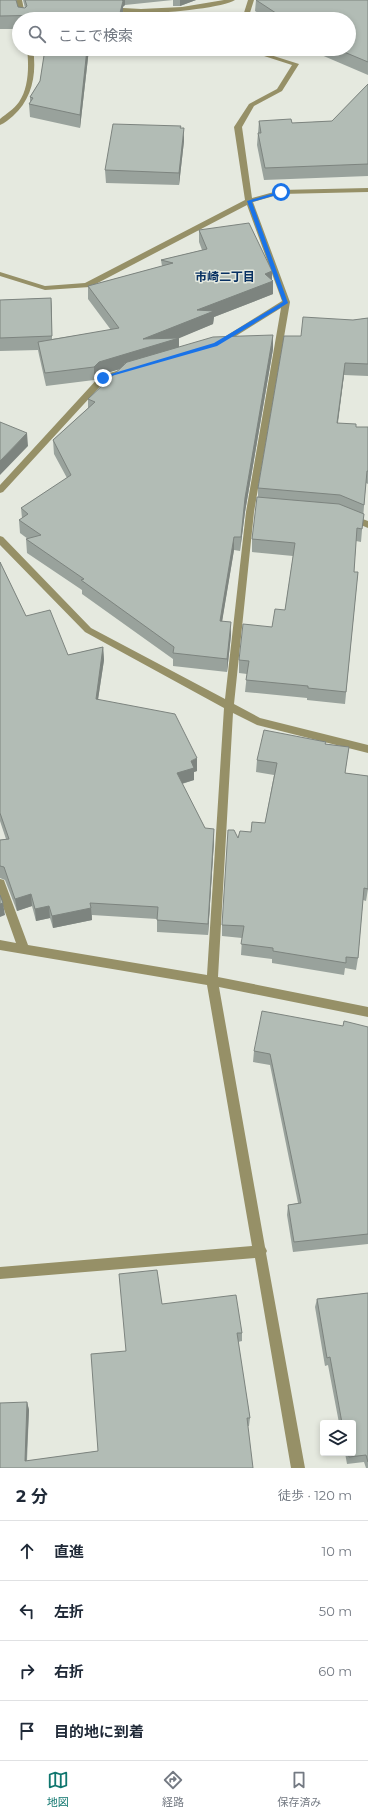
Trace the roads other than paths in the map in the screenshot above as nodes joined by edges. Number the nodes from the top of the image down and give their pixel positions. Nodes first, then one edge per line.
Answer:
1 (19, 0) edge
2 (106, 0) edge
3 (232, 0) edge
4 (251, 0) edge
5 (22, 12) edge
6 (248, 12) edge
7 (31, 56) edge
8 (268, 56) edge
9 (0, 123) edge
10 (368, 190) edge
11 (249, 201) junction
12 (0, 274) edge
13 (286, 302) junction
14 (208, 347) edge
15 (133, 369) edge
16 (0, 490) edge
17 (344, 514) edge
18 (368, 525) edge
19 (0, 539) edge
20 (229, 704) junction
21 (368, 749) edge
22 (0, 883) edge
23 (0, 945) edge
24 (24, 950) junction
25 (212, 981) junction
26 (368, 1012) edge
27 (260, 1251) junction
28 (0, 1273) edge
29 (298, 1468) edge

1 - 5 street
2 - 3 street
4 - 6 street
7 - 9 street
8 - 11 street
10 - 11 street
11 - 12 street
11 - 13 street
13 - 14 street
13 - 20 street
15 - 16 street
17 - 18 street
19 - 20 street
20 - 21 street
20 - 25 street
22 - 24 street
23 - 24 street
24 - 25 street
25 - 26 street
25 - 27 street
27 - 28 street
27 - 29 street

